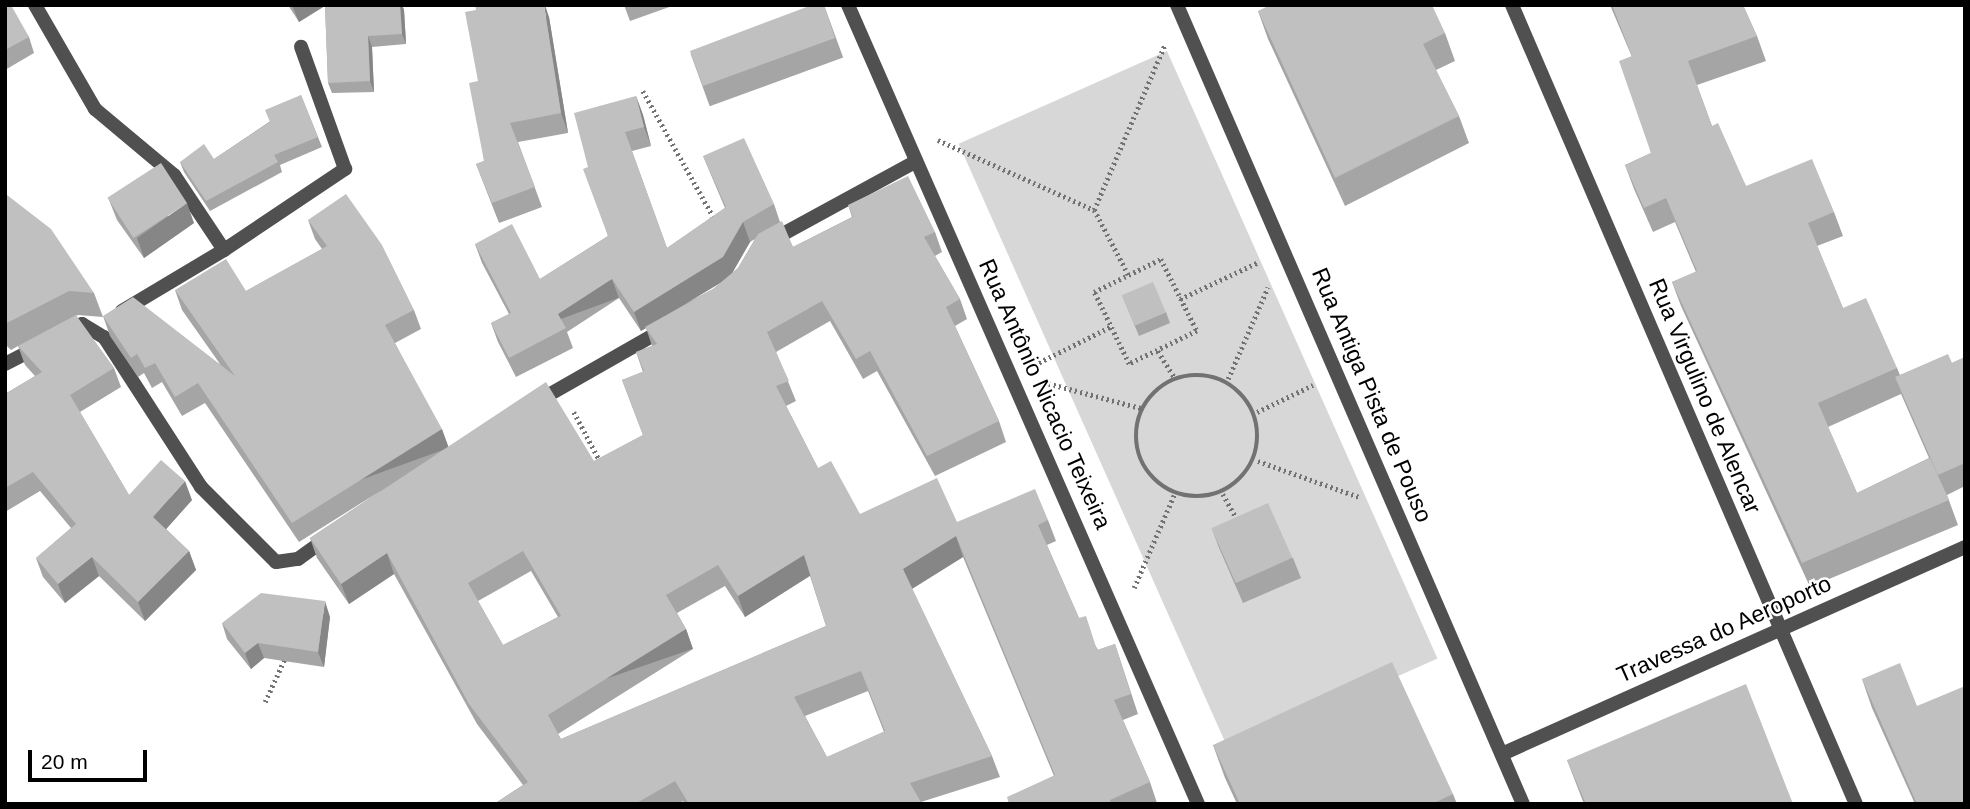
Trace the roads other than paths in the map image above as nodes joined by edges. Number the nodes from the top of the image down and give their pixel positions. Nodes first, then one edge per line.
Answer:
1 (35, 5) edge
2 (848, 5) edge
3 (1512, 5) edge
4 (1178, 8) edge
5 (301, 47) dead end
6 (915, 162) junction
7 (758, 247) edge
8 (224, 250) junction
9 (677, 322) edge
10 (98, 332) junction
11 (5, 364) edge
12 (527, 408) edge
13 (346, 525) edge
14 (1965, 547) edge
15 (1780, 628) junction
16 (1502, 754) junction
17 (1198, 804) edge
18 (1523, 804) edge
19 (1856, 804) edge

1 - 8 street
2 - 6 street, Rua Antônio Nicacio Teixeira
3 - 15 street, Rua Virgulino de Alencar
4 - 16 street, Rua Antiga Pista de Pouso
5 - 8 street
6 - 7 street
6 - 17 street, Rua Antônio Nicacio Teixeira
8 - 10 street
9 - 12 street
10 - 11 street
10 - 13 street
14 - 15 street, Travessa do Aeroporto
15 - 16 street, Travessa do Aeroporto
15 - 19 street, Rua Virgulino de Alencar
16 - 18 street, Rua Antiga Pista de Pouso

